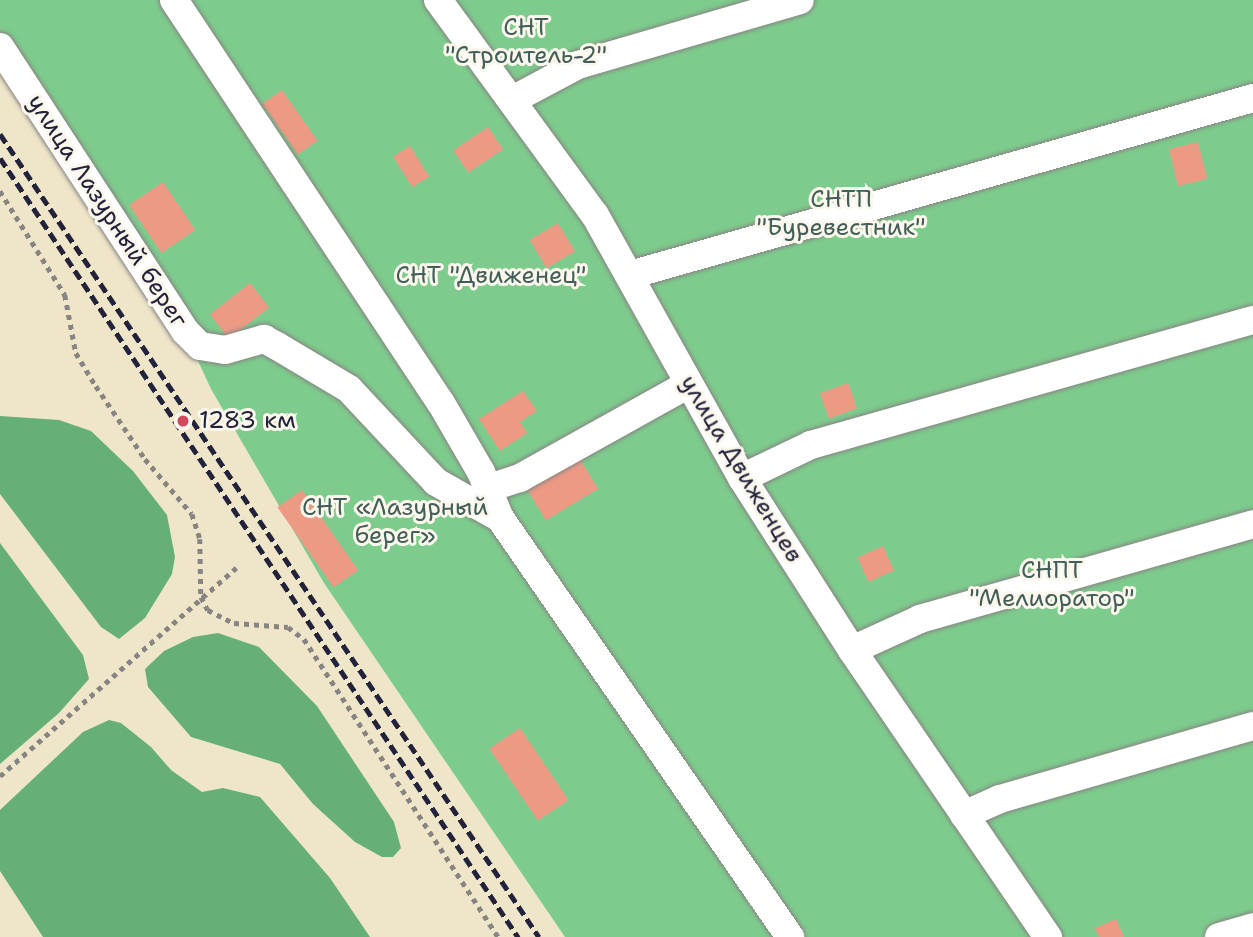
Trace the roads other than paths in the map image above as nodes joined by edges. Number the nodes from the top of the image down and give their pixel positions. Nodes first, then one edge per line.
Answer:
1 (174, 0) edge
2 (800, 0) edge
3 (448, 3) edge
4 (0, 47) edge
5 (1253, 98) edge
6 (514, 99) junction
7 (630, 275) junction
8 (1253, 320) edge
9 (689, 384) junction
10 (742, 478) junction
11 (489, 488) junction
12 (500, 518) junction
13 (1253, 524) edge
14 (852, 650) junction
15 (1253, 726) edge
16 (964, 815) junction
17 (1253, 927) edge
18 (790, 937) edge
19 (1048, 937) edge
20 (1219, 937) edge

1 - 11 street
2 - 6 street
3 - 6 street, улица Движенцев
4 - 12 street, улица Лазурный берег
5 - 7 street
6 - 7 street, улица Движенцев
7 - 9 street, улица Движенцев
8 - 10 street
9 - 10 street, улица Движенцев
9 - 11 street
10 - 14 street, улица Движенцев
11 - 12 street
12 - 18 street
13 - 14 street
14 - 16 street, улица Движенцев
15 - 16 street
16 - 19 street, улица Движенцев
17 - 20 street

